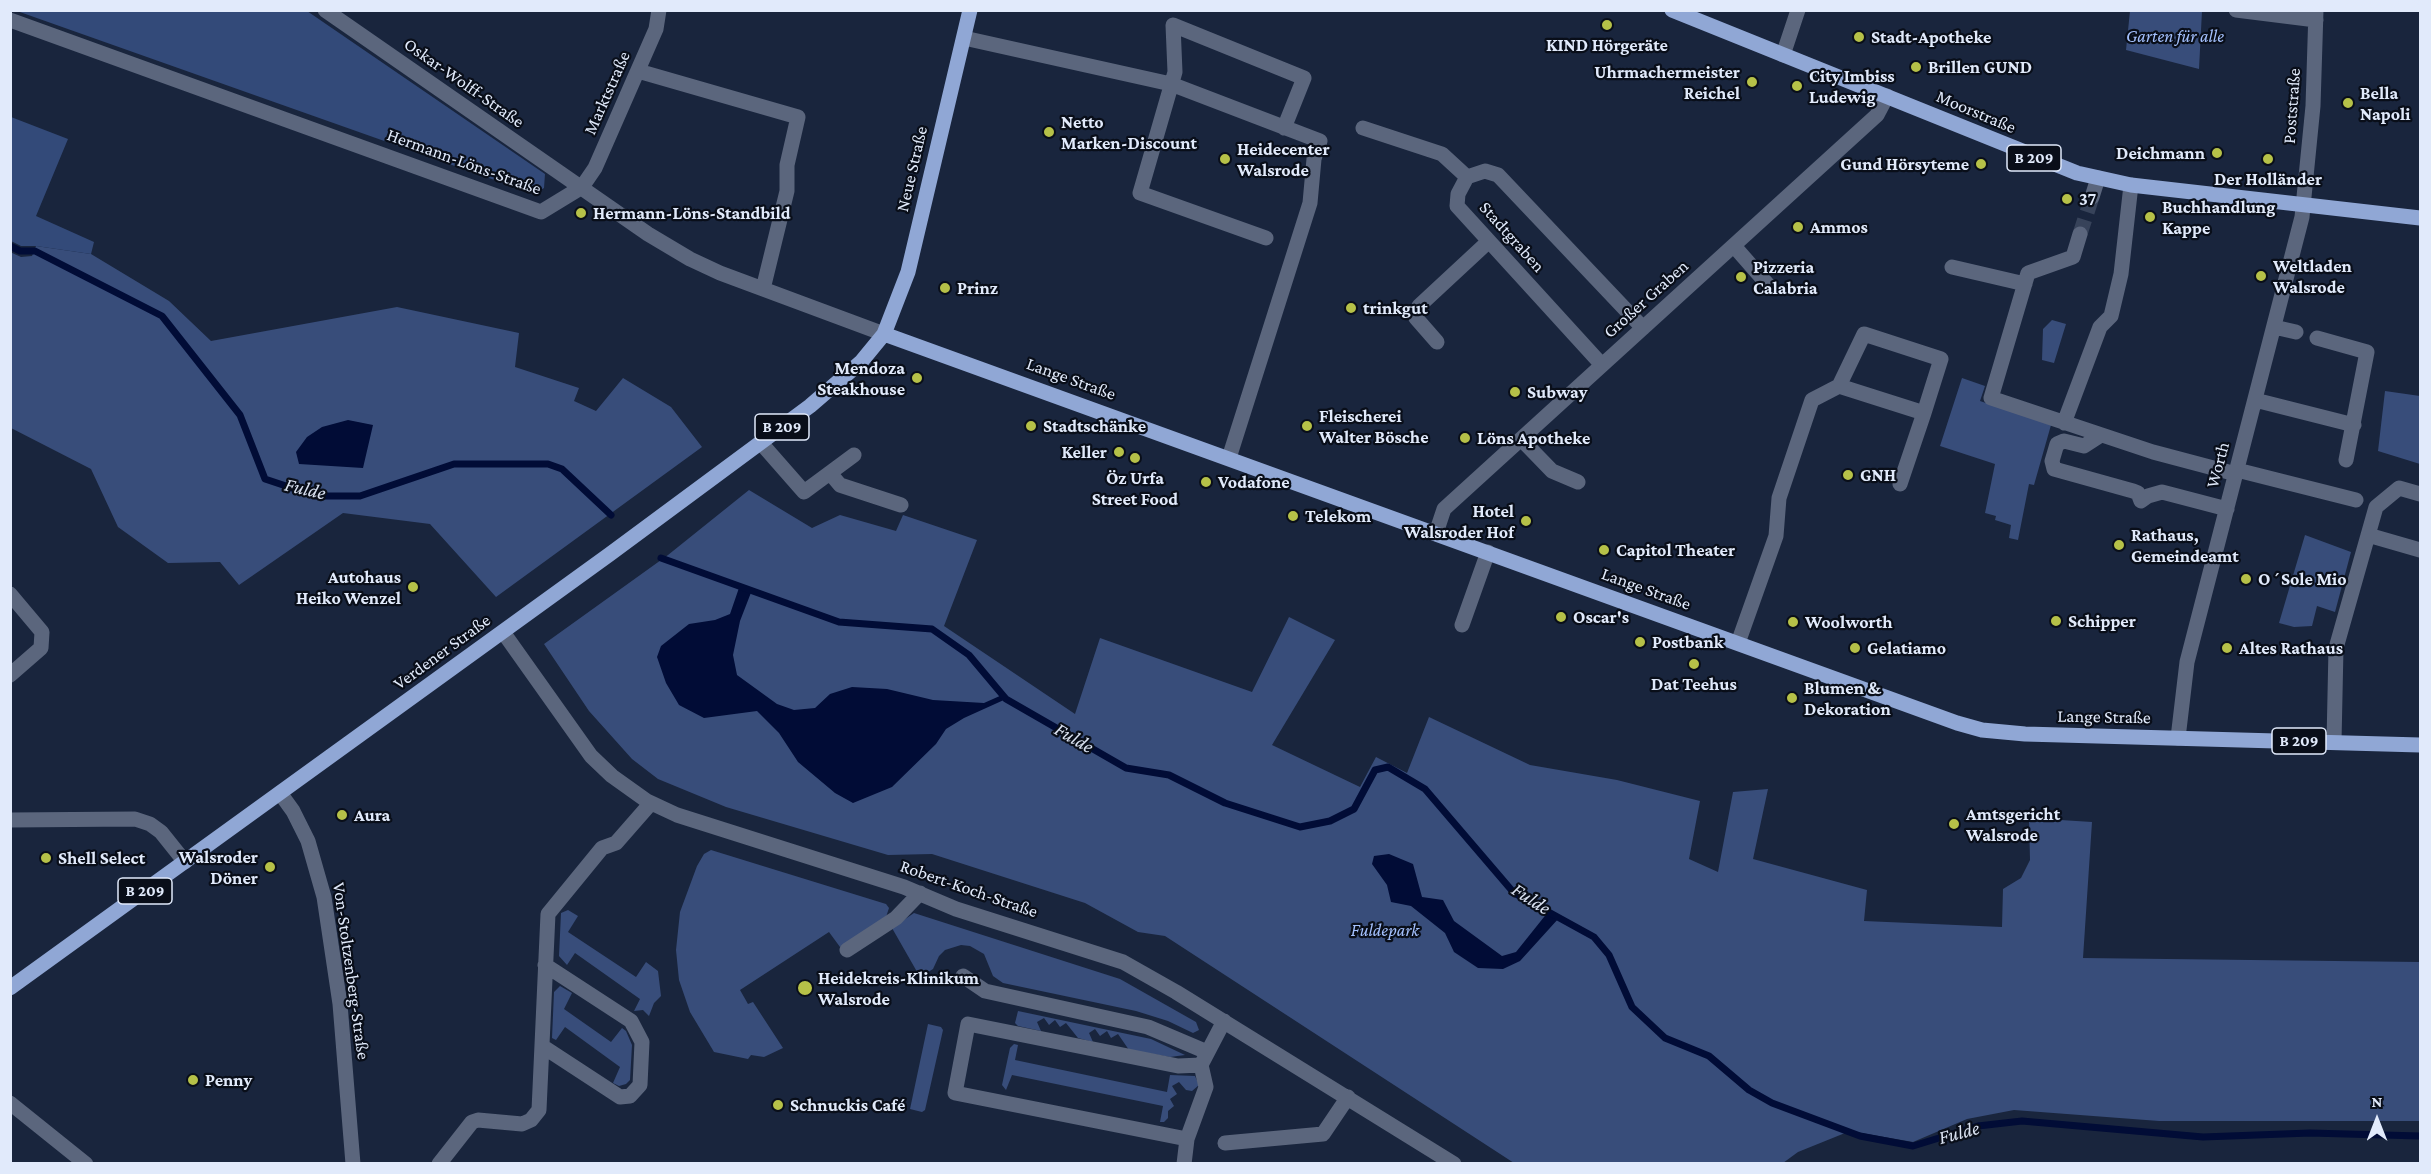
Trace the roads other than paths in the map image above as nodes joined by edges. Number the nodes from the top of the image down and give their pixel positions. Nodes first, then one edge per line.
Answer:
1 (326, 10) edge
2 (659, 10) edge
3 (970, 10) edge
4 (1672, 10) edge
5 (1798, 10) edge
6 (2236, 10) edge
7 (2316, 15) edge
8 (10, 20) edge
9 (964, 38) junction
10 (1783, 55) junction
11 (638, 71) junction
12 (1171, 84) junction
13 (1887, 96) junction
14 (1284, 128) junction
15 (1363, 128) dead end
16 (1467, 177) junction
17 (2097, 178) junction
18 (2132, 185) junction
19 (582, 187) junction
20 (2092, 197) tunnel mouth
21 (2304, 204) junction
22 (2421, 218) edge
23 (2080, 234) tunnel mouth
24 (1266, 238) dead end
25 (1489, 241) junction
26 (1734, 246) junction
27 (1952, 267) dead end
28 (2025, 284) junction
29 (1770, 286) dead end
30 (763, 290) junction
31 (2274, 327) junction
32 (1643, 328) junction
33 (2296, 332) dead end
34 (884, 334) junction
35 (2317, 338) dead end
36 (1437, 342) dead end
37 (1602, 365) junction
38 (1839, 386) junction
39 (2255, 400) junction
40 (1924, 413) junction
41 (2064, 423) junction
42 (2354, 425) junction
43 (2101, 435) junction
44 (1521, 439) junction
45 (761, 443) junction
46 (854, 455) dead end
47 (1229, 458) junction
48 (2346, 460) dead end
49 (2237, 472) junction
50 (830, 473) junction
51 (1578, 482) dead end
52 (1900, 484) dead end
53 (2421, 494) edge
54 (2356, 500) dead end
55 (901, 505) dead end
56 (2227, 509) junction
57 (1436, 533) junction
58 (2368, 535) junction
59 (2421, 550) edge
60 (1488, 552) junction
61 (10, 594) edge
62 (1462, 625) dead end
63 (503, 632) junction
64 (1738, 643) junction
65 (10, 675) edge
66 (2178, 738) junction
67 (2334, 742) junction
68 (2421, 745) edge
69 (280, 793) junction
70 (651, 803) junction
71 (10, 820) edge
72 (185, 862) junction
73 (920, 893) junction
74 (847, 950) dead end
75 (545, 965) junction
76 (963, 975) dead end
77 (10, 988) edge
78 (1224, 1021) junction
79 (542, 1046) junction
80 (1204, 1058) junction
81 (1348, 1097) junction
82 (10, 1103) edge
83 (1187, 1139) junction
84 (1225, 1143) dead end
85 (86, 1164) edge
86 (354, 1164) edge
87 (439, 1164) edge
88 (1184, 1164) edge
89 (1454, 1164) edge

1 - 19 street, Oskar-Wolff-Straße
2 - 11 street, Marktstraße
3 - 9 main road, Neue Straße / B 209
4 - 10 main road, Moorstraße / B 209
5 - 10 street
6 - 7 street
7 - 21 street, Poststraße
8 - 19 street, Hermann-Löns-Straße
9 - 12 street
9 - 34 main road, Neue Straße / B 209
10 - 13 main road, Moorstraße / B 209
11 - 19 street, Marktstraße
11 - 30 street
12 - 14 street
12 - 14 street
12 - 24 street
13 - 17 main road, Moorstraße / B 209
13 - 26 street, Großer Graben
14 - 47 street
15 - 16 street
16 - 25 street, Stadtgraben
16 - 32 street, Stadtgraben
17 - 18 main road, Moorstraße / B 209
17 - 20 street
18 - 21 main road, Moorstraße / B 209
18 - 41 street
19 - 30 street
21 - 22 main road, Moorstraße / B 209
21 - 31 street, Worth
23 - 28 street
25 - 36 street
25 - 37 street, Stadtgraben
26 - 29 street
26 - 32 street, Großer Graben
27 - 28 street
28 - 41 street
30 - 34 street
31 - 33 street
31 - 39 street, Worth
32 - 37 street, Großer Graben
34 - 45 main road, Verdener Straße / B 209
34 - 47 main road, Lange Straße / B 209
35 - 42 street
37 - 44 street, Großer Graben
38 - 40 street
38 - 40 street
38 - 64 street
39 - 42 street
39 - 49 street, Worth
40 - 52 street
41 - 43 street
42 - 48 street
43 - 49 street
43 - 56 street
44 - 51 street
44 - 57 street, Großer Graben
45 - 50 street
45 - 63 main road, Verdener Straße / B 209
46 - 50 street
47 - 57 main road, Lange Straße / B 209
49 - 54 street
49 - 56 street, Worth
50 - 55 street
53 - 58 street
56 - 66 street, Worth
57 - 60 main road, Lange Straße / B 209
58 - 59 street
58 - 67 street
60 - 62 street
60 - 64 main road, Lange Straße / B 209
61 - 65 street
63 - 69 main road, Verdener Straße / B 209
63 - 70 street, Robert-Koch-Straße
64 - 66 main road, Lange Straße / B 209
66 - 67 main road, Lange Straße / B 209
67 - 68 main road, Lange Straße / B 209
69 - 72 main road, Verdener Straße / B 209
69 - 86 street, Von-Stoltzenberg-Straße
70 - 73 street, Robert-Koch-Straße
70 - 75 street
71 - 72 street
72 - 77 main road, Verdener Straße / B 209
73 - 74 street
73 - 78 street, Robert-Koch-Straße
75 - 79 street
75 - 79 street
76 - 80 street
78 - 80 street
78 - 81 street, Robert-Koch-Straße
79 - 87 street
80 - 83 street
80 - 83 street
81 - 84 street
81 - 89 street, Robert-Koch-Straße
82 - 85 street
83 - 88 street

